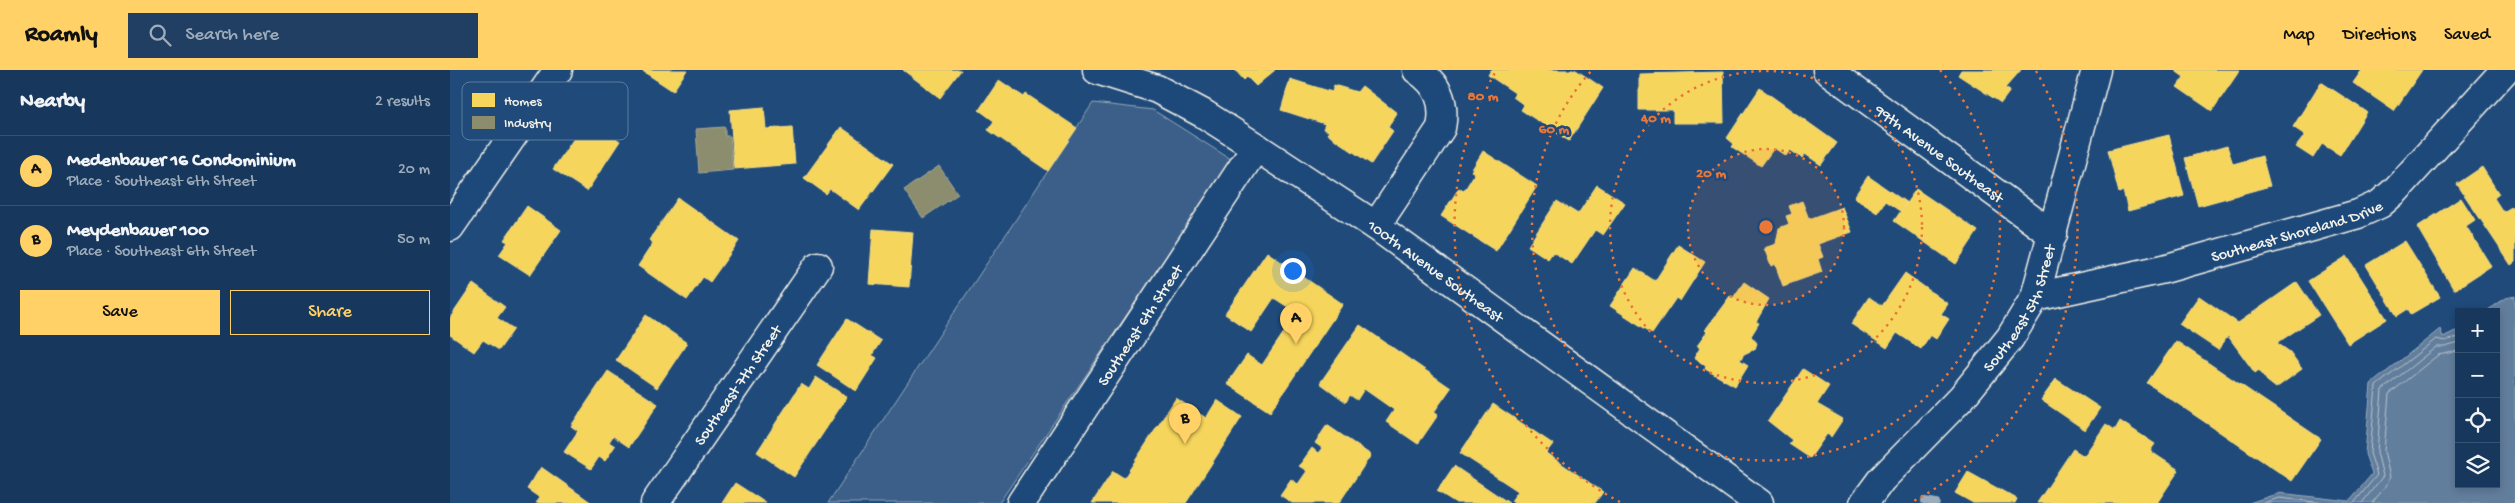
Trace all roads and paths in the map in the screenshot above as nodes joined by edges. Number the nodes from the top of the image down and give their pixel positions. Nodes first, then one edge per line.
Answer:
1 (1096, 70) edge
2 (1417, 70) edge
3 (1827, 70) edge
4 (2096, 70) edge
5 (2505, 70) edge
6 (556, 71) edge
7 (549, 82) edge
8 (509, 140) edge
9 (1256, 147) junction
10 (1376, 226) junction
11 (450, 227) edge
12 (2053, 235) junction
13 (818, 266) dead end
14 (2035, 297) junction
15 (655, 503) edge
16 (1021, 503) edge
17 (1759, 503) edge
18 (1864, 503) edge

1 - 9 street, 100th Avenue Southeast
2 - 10 street
3 - 12 street, 99th Avenue Southeast
4 - 12 street, Southeast 5th Street
5 - 14 street, Southeast Shoreland Drive
6 - 7 street
8 - 11 street
9 - 10 street, 100th Avenue Southeast
9 - 16 street, Southeast 6th Street
10 - 17 street, 100th Avenue Southeast
12 - 14 street, Southeast 5th Street
13 - 15 street, Southeast 7th Street
14 - 18 street, Southeast 5th Street

